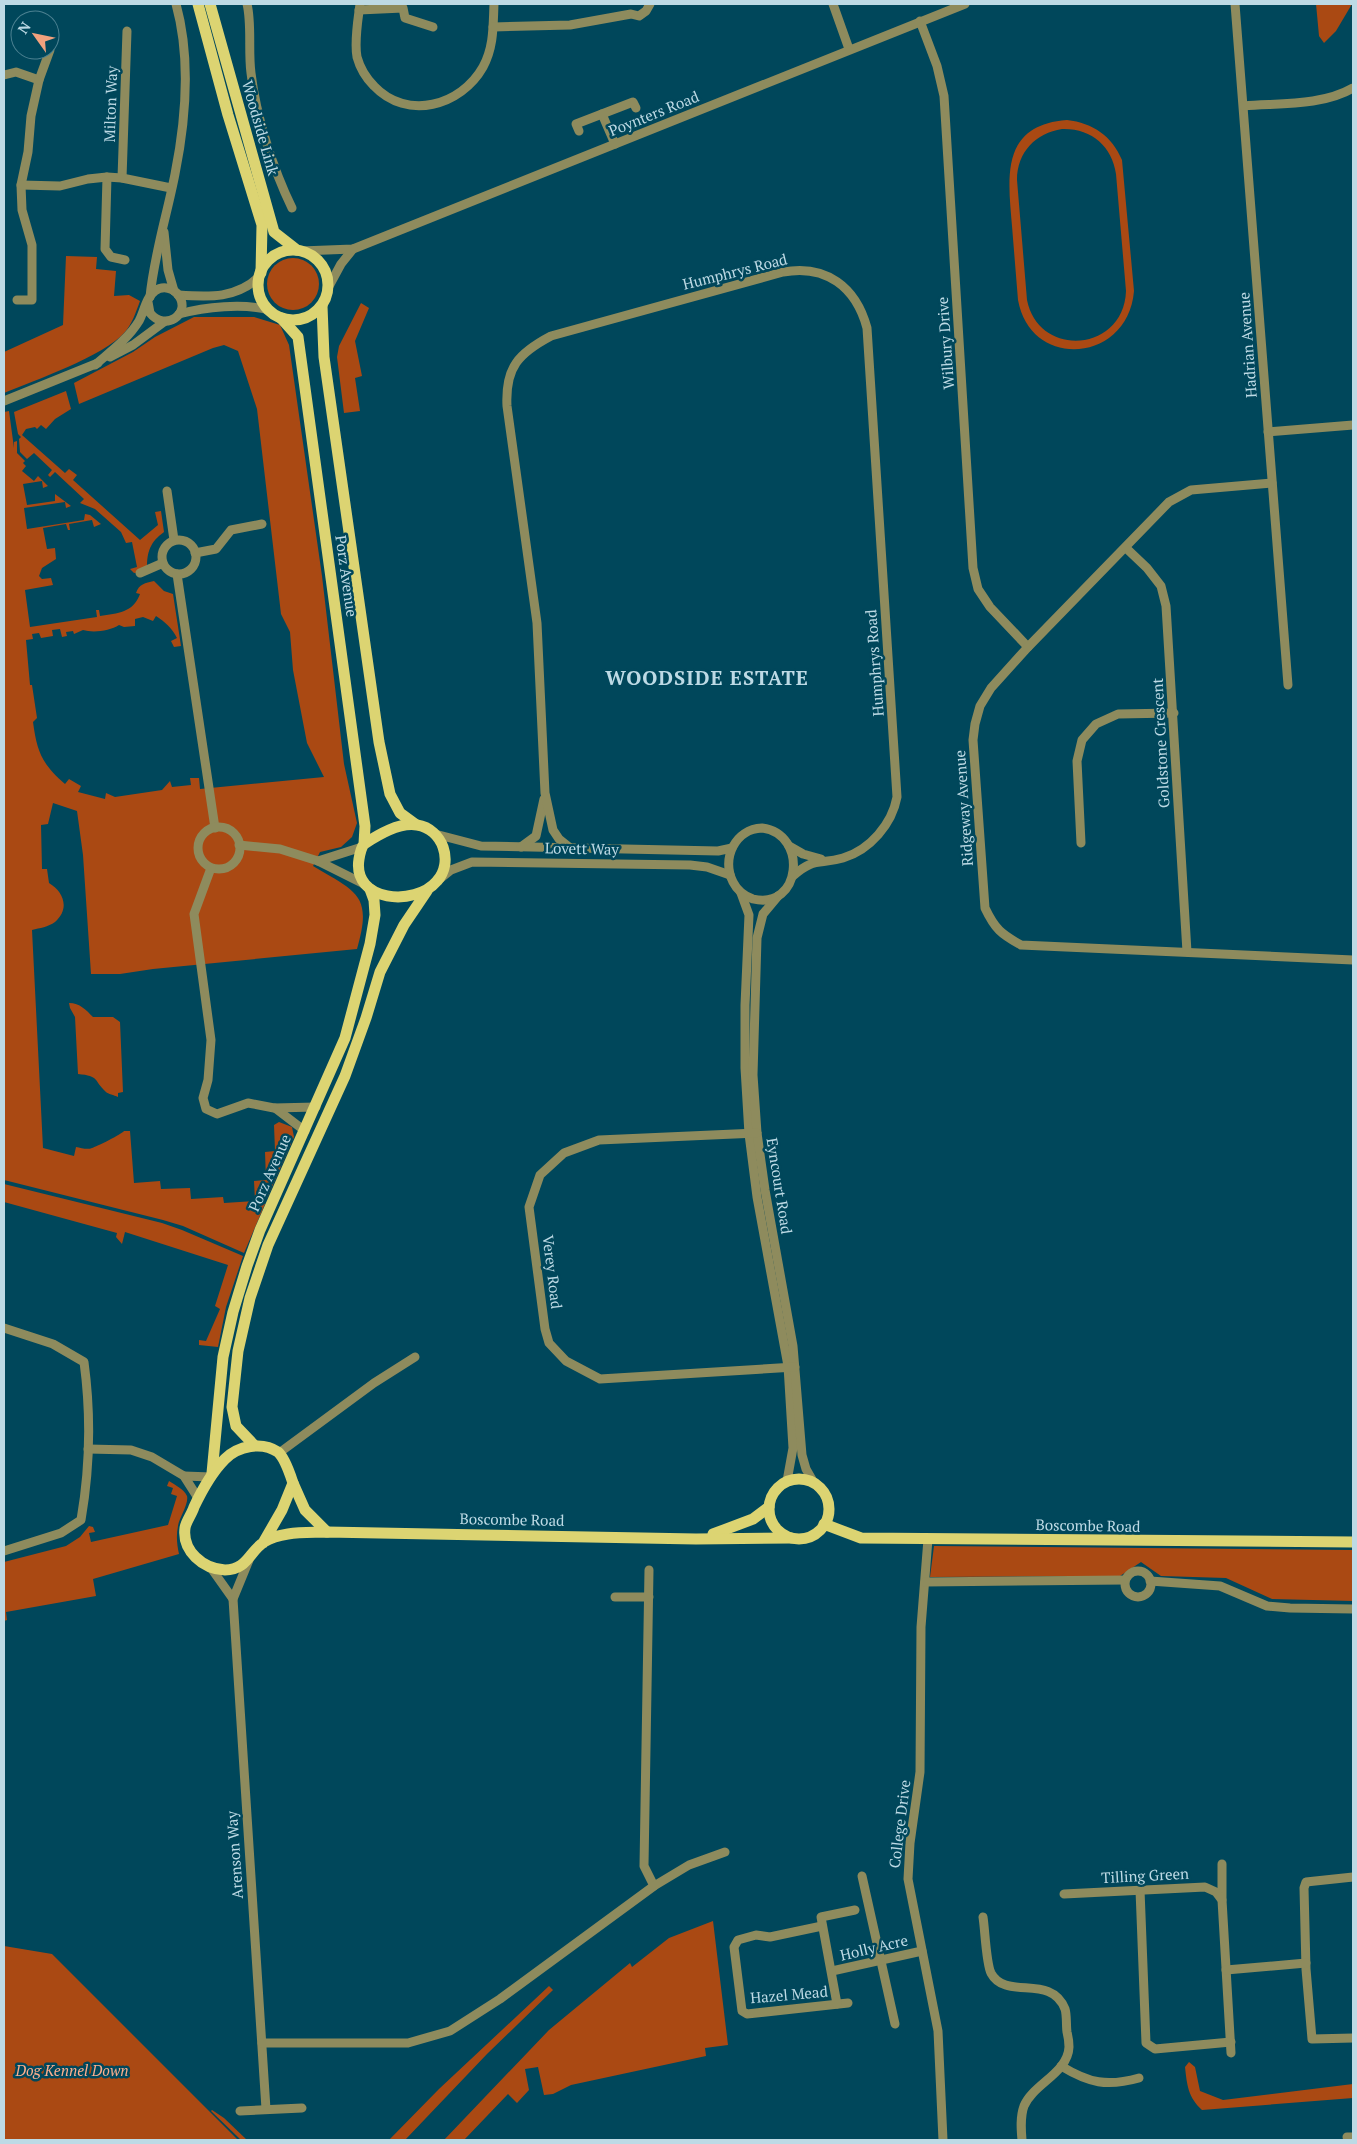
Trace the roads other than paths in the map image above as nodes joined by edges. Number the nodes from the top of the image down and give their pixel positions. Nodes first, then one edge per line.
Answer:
1 (176, 4) edge
2 (198, 4) edge
3 (210, 4) edge
4 (247, 4) edge
5 (494, 4) edge
6 (650, 4) edge
7 (832, 4) edge
8 (965, 4) edge
9 (1235, 4) edge
10 (403, 6) edge
11 (359, 7) edge
12 (920, 21) junction
13 (433, 27) dead end
14 (493, 27) junction
15 (127, 31) dead end
16 (849, 49) junction
17 (46, 60) edge
18 (4, 75) edge
19 (39, 80) junction
20 (1353, 89) edge
21 (1244, 106) junction
22 (636, 108) dead end
23 (602, 114) junction
24 (579, 131) dead end
25 (615, 144) junction
26 (107, 178) junction
27 (122, 178) junction
28 (21, 185) junction
29 (172, 188) junction
30 (292, 208) dead end
31 (163, 225) junction
32 (353, 249) junction
33 (299, 251) junction
34 (125, 260) dead end
35 (260, 274) junction
36 (328, 288) junction
37 (176, 293) junction
38 (149, 299) junction
39 (17, 300) dead end
40 (322, 306) junction
41 (269, 310) junction
42 (179, 314) junction
43 (281, 318) junction
44 (164, 322) junction
45 (95, 365) junction
46 (4, 401) edge
47 (1353, 425) edge
48 (1268, 432) junction
49 (1272, 483) junction
50 (167, 491) dead end
51 (262, 524) dead end
52 (174, 540) junction
53 (1126, 548) junction
54 (195, 554) junction
55 (163, 563) junction
56 (140, 573) dead end
57 (177, 574) junction
58 (1028, 647) junction
59 (1288, 685) dead end
60 (1174, 713) junction
61 (545, 793) junction
62 (415, 824) junction
63 (214, 828) junction
64 (435, 834) junction
65 (1081, 843) dead end
66 (239, 845) junction
67 (788, 845) junction
68 (363, 846) junction
69 (522, 847) junction
70 (570, 847) junction
71 (732, 848) junction
72 (318, 861) junction
73 (826, 861) junction
74 (211, 868) junction
75 (730, 875) junction
76 (793, 876) junction
77 (438, 880) junction
78 (367, 886) junction
79 (427, 891) junction
80 (741, 893) junction
81 (778, 896) junction
82 (1187, 952) junction
83 (1353, 960) edge
84 (274, 1108) junction
85 (316, 1108) junction
86 (305, 1131) junction
87 (753, 1133) junction
88 (4, 1328) edge
89 (415, 1357) dead end
90 (792, 1366) junction
91 (254, 1445) junction
92 (88, 1449) junction
93 (279, 1453) junction
94 (184, 1476) junction
95 (211, 1476) junction
96 (787, 1481) junction
97 (293, 1483) junction
98 (814, 1483) junction
99 (198, 1498) junction
100 (768, 1507) junction
101 (824, 1524) junction
102 (327, 1532) junction
103 (791, 1538) junction
104 (696, 1539) junction
105 (928, 1539) junction
106 (1353, 1542) edge
107 (263, 1543) junction
108 (4, 1551) edge
109 (251, 1558) junction
110 (211, 1568) junction
111 (649, 1570) dead end
112 (1125, 1580) junction
113 (1150, 1581) junction
114 (925, 1582) junction
115 (615, 1597) dead end
116 (649, 1597) junction
117 (233, 1599) junction
118 (1353, 1609) edge
119 (725, 1852) dead end
120 (1222, 1864) dead end
121 (862, 1876) dead end
122 (1353, 1877) edge
123 (654, 1886) junction
124 (1140, 1890) junction
125 (1064, 1894) dead end
126 (1222, 1900) junction
127 (855, 1910) dead end
128 (984, 1917) dead end
129 (822, 1926) junction
130 (922, 1951) junction
131 (880, 1960) junction
132 (1306, 1963) junction
133 (1226, 1970) junction
134 (832, 1971) junction
135 (848, 2003) dead end
136 (837, 2004) junction
137 (895, 2024) dead end
138 (1353, 2038) edge
139 (1231, 2042) junction
140 (262, 2043) junction
141 (1231, 2053) dead end
142 (1061, 2066) junction
143 (1139, 2078) dead end
144 (302, 2108) dead end
145 (266, 2109) junction
146 (240, 2112) dead end
147 (943, 2140) edge
148 (1022, 2140) edge

1 - 29 street
2 - 35 main road, Woodside Link
3 - 33 main road, Woodside Link
4 - 30 street
5 - 14 street
6 - 14 street
7 - 16 street
8 - 12 street, Poynters Road
9 - 21 street, Hadrian Avenue
10 - 11 street
10 - 13 street
11 - 14 street
12 - 16 street, Poynters Road
12 - 58 street, Wilbury Drive
15 - 27 street, Milton Way
16 - 25 street, Poynters Road
17 - 19 street
18 - 19 street
19 - 28 street
20 - 21 street
21 - 48 street, Hadrian Avenue
22 - 23 street
23 - 24 street
23 - 25 street
25 - 32 street, Poynters Road
26 - 27 street
26 - 28 street
26 - 34 street
27 - 29 street
28 - 39 street
29 - 31 street
31 - 37 street
31 - 38 street
32 - 33 street, Poynters Road
32 - 36 street
33 - 35 main road
33 - 36 main road
35 - 37 street
35 - 41 main road
36 - 40 main road
37 - 38 street
37 - 42 street
38 - 44 street
38 - 45 street
40 - 43 main road
40 - 62 main road, Porz Avenue
41 - 42 street
41 - 43 main road
42 - 44 street
43 - 68 main road, Porz Avenue
44 - 45 street
45 - 46 street
47 - 48 street
48 - 49 street, Hadrian Avenue
49 - 53 street, Ridgeway Avenue
49 - 59 street, Hadrian Avenue
50 - 52 street
51 - 54 street
52 - 54 street
52 - 55 street
53 - 58 street, Ridgeway Avenue
53 - 60 street, Goldstone Crescent
54 - 57 street
55 - 56 street
55 - 57 street
57 - 63 street
58 - 82 street, Ridgeway Avenue
60 - 65 street
60 - 82 street, Goldstone Crescent
61 - 69 street, Humphrys Road
61 - 70 street, Humphrys Road
61 - 73 street, Humphrys Road
62 - 64 main road
62 - 68 main road
63 - 66 street
63 - 74 street
64 - 69 street, Lovett Way
64 - 77 main road
66 - 72 street
66 - 74 street
67 - 71 street
67 - 73 street, Humphrys Road
67 - 76 street
68 - 72 street
68 - 78 main road
69 - 70 street, Lovett Way
70 - 71 street, Lovett Way
71 - 75 street
72 - 78 street
73 - 76 street, Humphrys Road
74 - 84 street
75 - 77 street, Lovett Way
75 - 80 street
76 - 81 street
77 - 79 main road
78 - 79 main road
78 - 85 main road, Porz Avenue
79 - 91 main road, Porz Avenue
80 - 81 street
80 - 87 street, Eyncourt Road
81 - 87 street, Eyncourt Road
82 - 83 street, Ridgeway Avenue
84 - 85 street
84 - 86 street
85 - 86 main road, Porz Avenue
86 - 95 main road, Porz Avenue
87 - 90 street, Eyncourt Road
87 - 90 street, Verey Road
88 - 92 street
89 - 93 street
90 - 96 street, Eyncourt Road
90 - 98 street, Eyncourt Road
91 - 93 main road
91 - 95 main road
92 - 94 street
92 - 108 street
93 - 97 main road
94 - 95 street
94 - 99 street
95 - 99 main road
96 - 98 main road
96 - 100 main road
97 - 102 main road
97 - 107 main road
98 - 101 main road
99 - 110 main road
100 - 103 main road
100 - 104 main road, Boscombe Road
101 - 103 main road
101 - 105 main road, Boscombe Road
102 - 104 main road, Boscombe Road
102 - 107 main road, Boscombe Road
103 - 104 main road, Boscombe Road
105 - 106 main road, Boscombe Road
105 - 114 street, College Drive
107 - 109 main road
109 - 110 main road
109 - 117 street, Arenson Way
110 - 117 street
111 - 116 street
112 - 113 street
112 - 113 street
112 - 114 street
113 - 118 street
114 - 130 street, College Drive
115 - 116 street
116 - 123 street
117 - 140 street, Arenson Way
119 - 123 street
120 - 126 street
121 - 131 street
122 - 132 street
123 - 140 street
124 - 125 street, Tilling Green
124 - 126 street, Tilling Green
124 - 139 street
126 - 133 street
127 - 129 street
128 - 142 street
129 - 134 street
129 - 136 street, Hazel Mead
130 - 131 street, Holly Acre
130 - 147 street, College Drive
131 - 134 street, Holly Acre
131 - 137 street
132 - 133 street
132 - 138 street
133 - 139 street
134 - 136 street
135 - 136 street, Hazel Mead
139 - 141 street
140 - 145 street, Arenson Way
142 - 143 street
142 - 148 street
144 - 145 street
145 - 146 street

